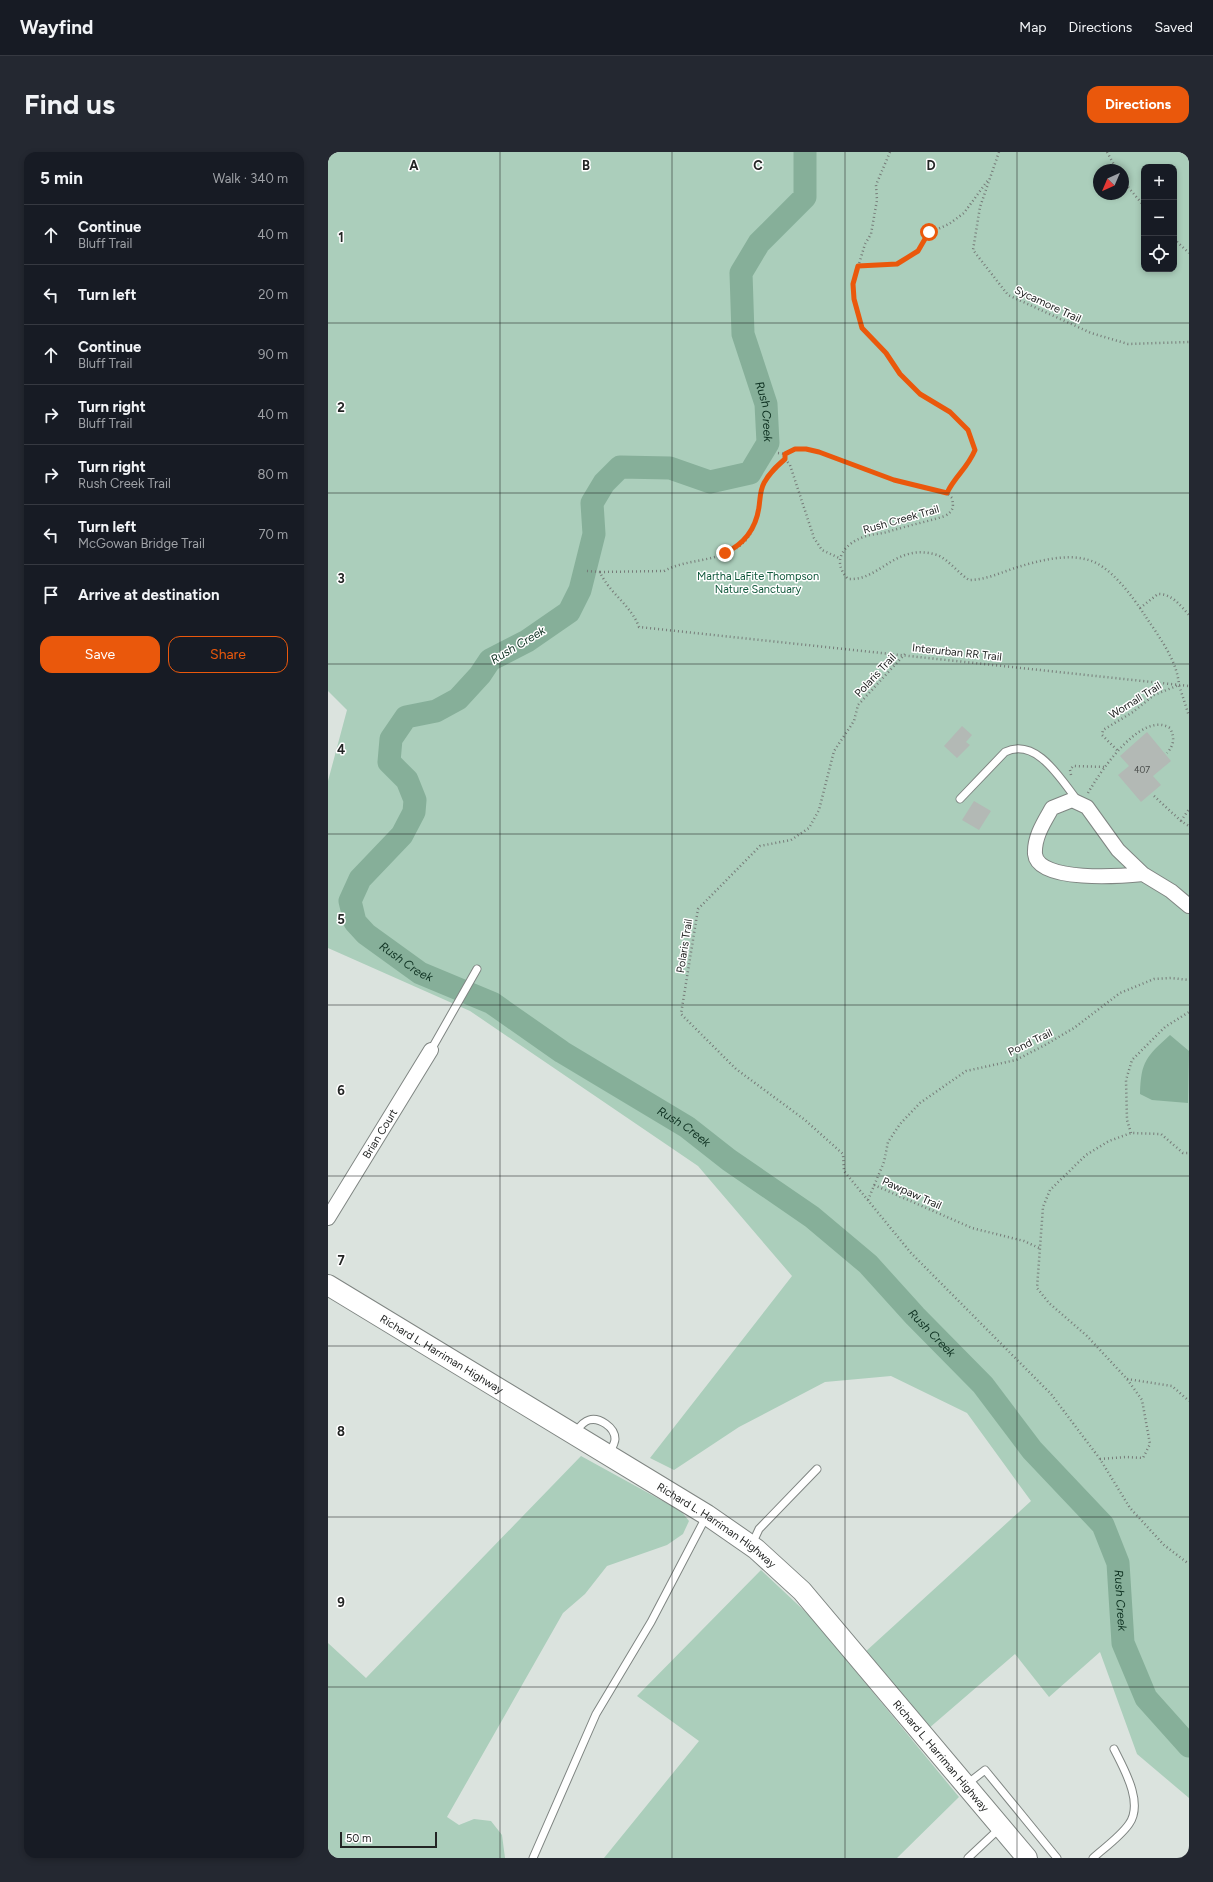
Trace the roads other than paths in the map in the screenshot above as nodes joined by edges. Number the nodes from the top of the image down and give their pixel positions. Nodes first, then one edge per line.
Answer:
1 (960, 799) dead end
2 (1081, 804) junction
3 (1143, 874) junction
4 (1189, 906) edge
5 (477, 969) dead end
6 (432, 1050) joint
7 (328, 1218) edge
8 (328, 1285) edge
9 (574, 1435) junction
10 (608, 1456) junction
11 (817, 1469) dead end
12 (707, 1515) junction
13 (751, 1546) junction
14 (1114, 1749) dead end
15 (966, 1785) junction
16 (1002, 1827) junction
17 (533, 1858) edge
18 (968, 1858) edge
19 (1027, 1858) edge
20 (1056, 1858) edge
21 (1093, 1858) edge

1 - 2 lane
2 - 3 street
2 - 3 street
3 - 4 street
5 - 6 lane
6 - 7 street, Brian Court
8 - 9 street, Richard L. Harriman Highway
9 - 10 street, Richard L. Harriman Highway
9 - 10 lane
10 - 12 street, Richard L. Harriman Highway
11 - 13 lane
12 - 13 street, Richard L. Harriman Highway
12 - 17 lane
13 - 15 street, Richard L. Harriman Highway
14 - 21 lane
15 - 16 street, Richard L. Harriman Highway
15 - 20 lane
16 - 18 lane
16 - 19 street, Richard L. Harriman Highway

